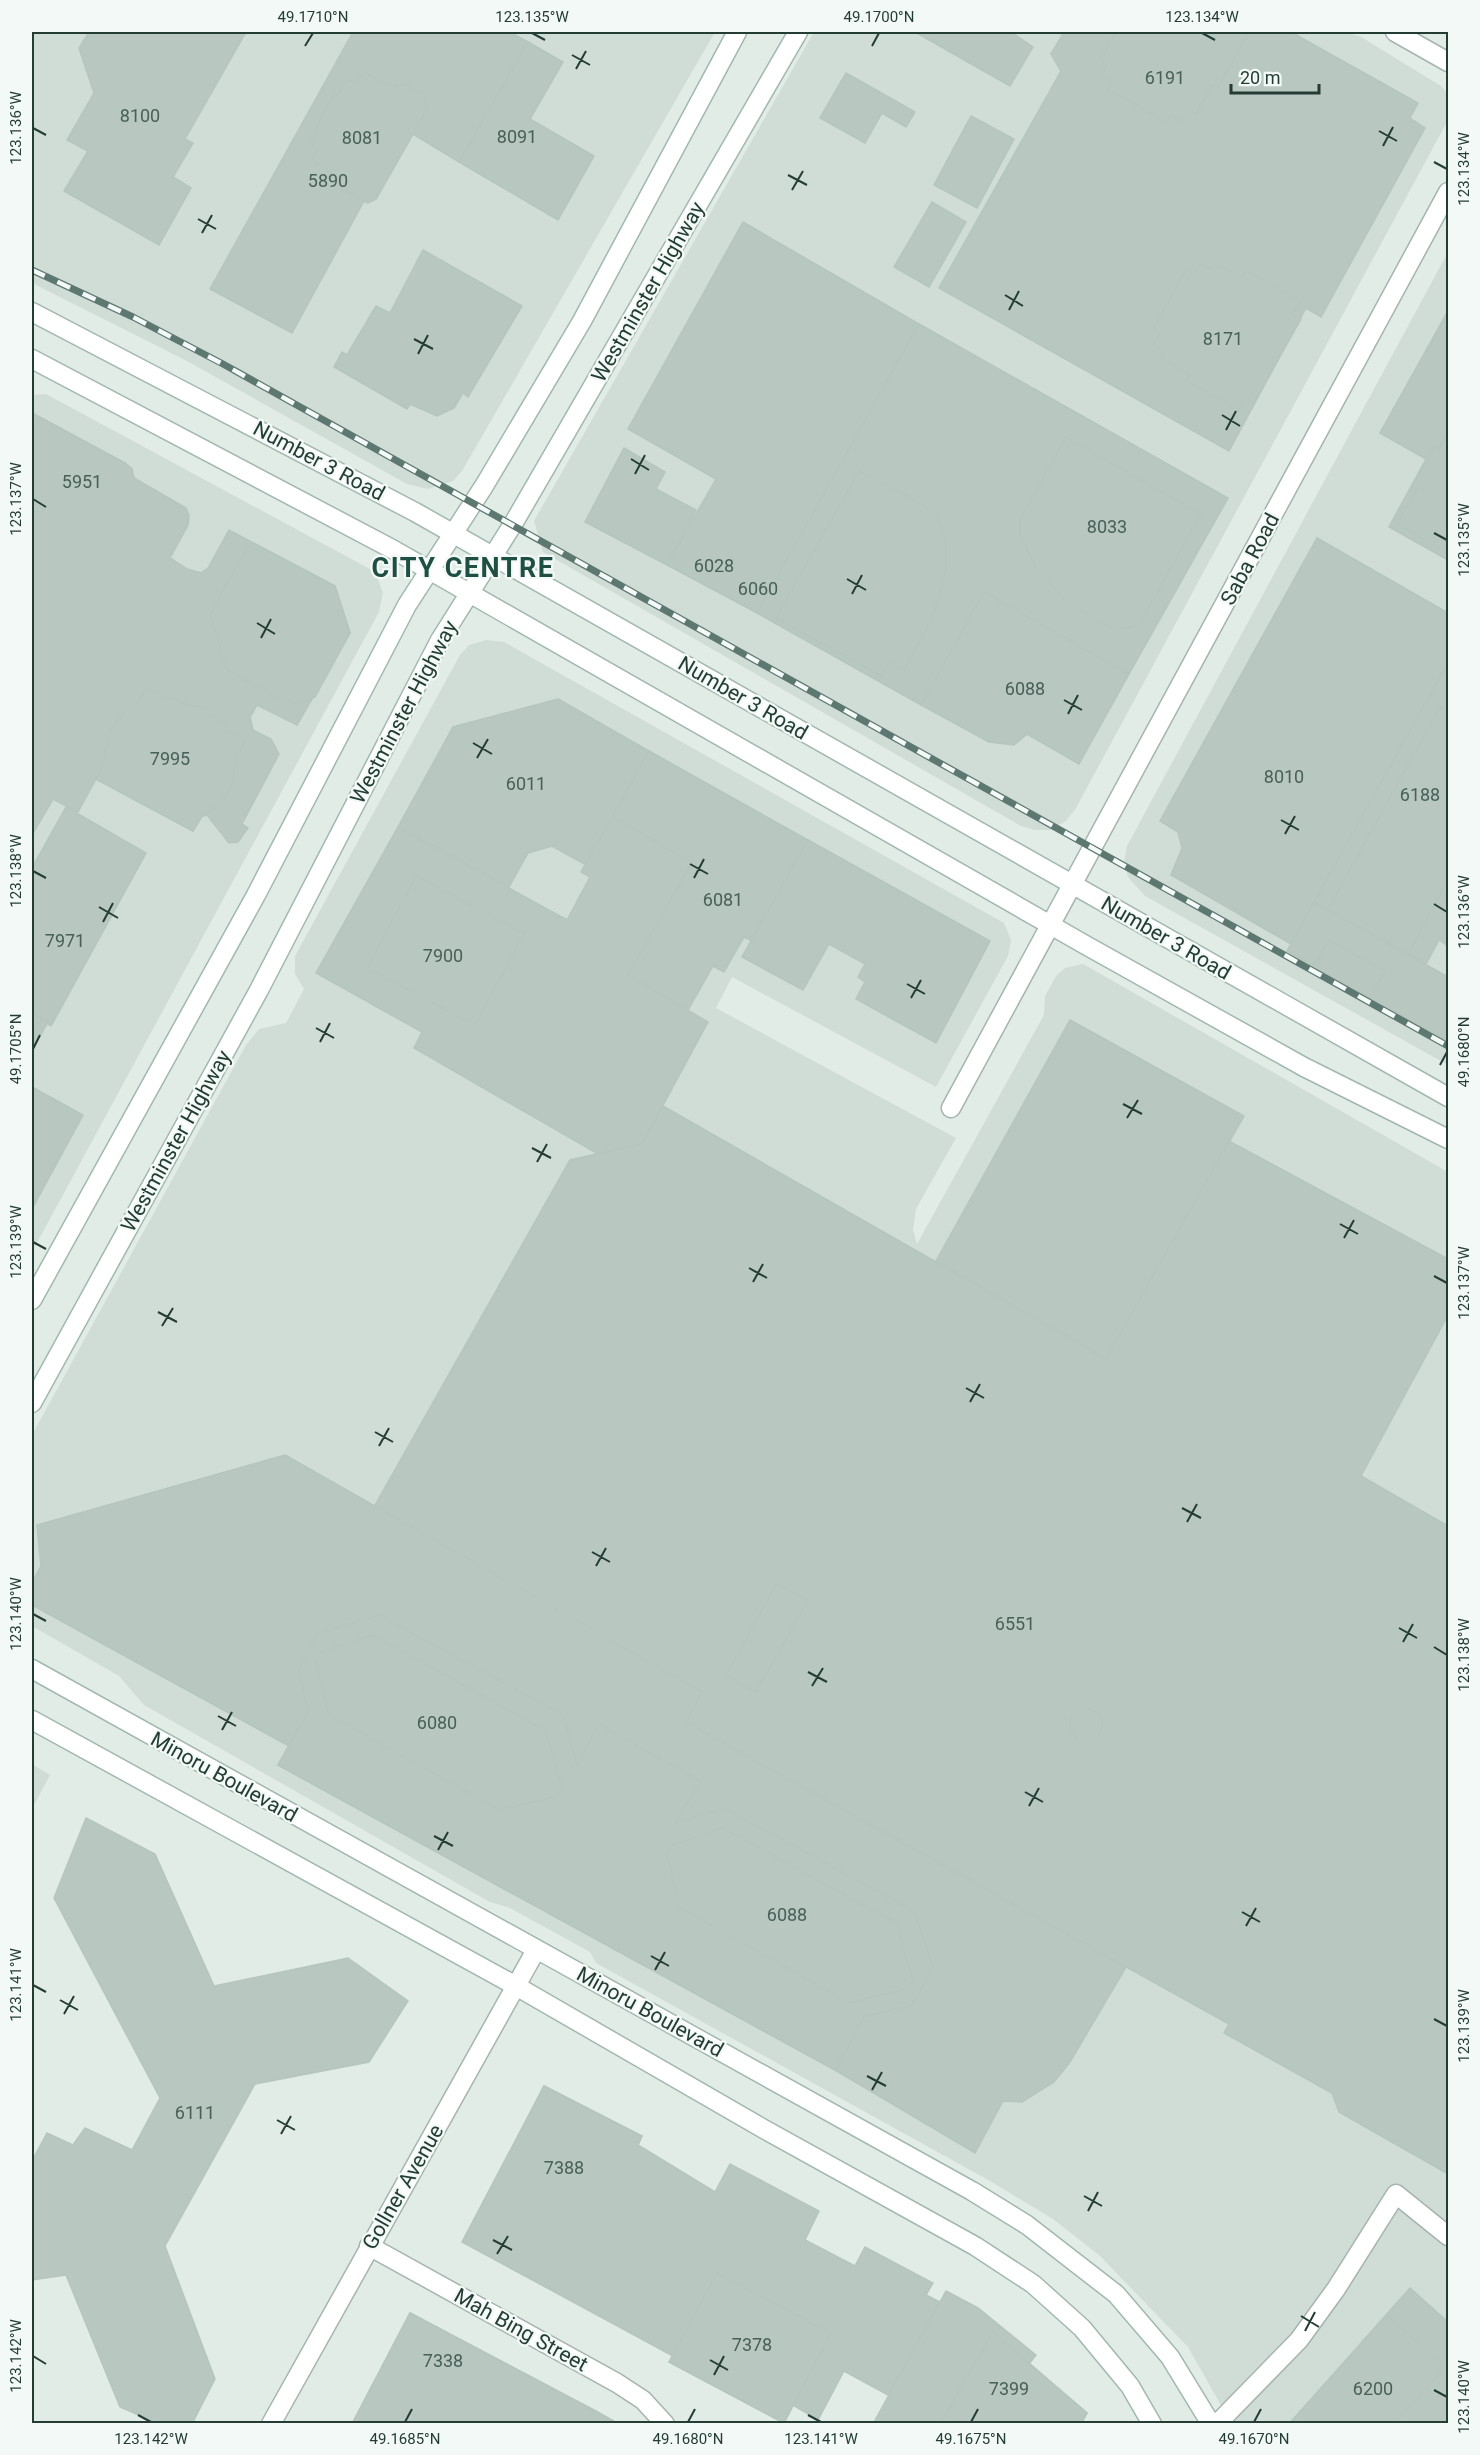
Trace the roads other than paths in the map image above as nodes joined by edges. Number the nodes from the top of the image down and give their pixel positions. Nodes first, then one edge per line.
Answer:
1 (737, 32) edge
2 (798, 32) edge
3 (1395, 32) edge
4 (1449, 62) edge
5 (1449, 192) edge
6 (32, 312) edge
7 (32, 359) edge
8 (452, 534) junction
9 (493, 557) junction
10 (427, 570) junction
11 (468, 593) junction
12 (1074, 885) junction
13 (1051, 926) junction
14 (1449, 1097) edge
15 (951, 1108) dead end
16 (1449, 1139) edge
17 (32, 1300) edge
18 (32, 1404) edge
19 (32, 1669) edge
20 (32, 1720) edge
21 (536, 1950) junction
22 (516, 1986) junction
23 (1449, 2236) edge
24 (369, 2246) junction
25 (271, 2424) edge
26 (665, 2424) edge
27 (1152, 2424) edge
28 (1211, 2424) edge
29 (1217, 2424) edge

1 - 8 main road, Westminster Highway
2 - 9 main road, Westminster Highway
3 - 4 main road
5 - 12 main road, Saba Road
6 - 8 main road, Number 3 Road
7 - 10 main road, Number 3 Road
8 - 9 main road, Number 3 Road
8 - 10 main road, Westminster Highway
9 - 11 main road, Westminster Highway
9 - 12 main road, Number 3 Road
10 - 11 main road, Number 3 Road
10 - 17 main road, Westminster Highway
11 - 13 main road, Number 3 Road
11 - 18 main road, Westminster Highway
12 - 13 main road, Saba Road
12 - 14 main road, Number 3 Road
13 - 15 main road, Saba Road
13 - 16 main road, Number 3 Road
19 - 21 main road, Minoru Boulevard
20 - 22 main road, Minoru Boulevard
21 - 22 main road, Gollner Avenue
21 - 28 main road, Minoru Boulevard
22 - 24 main road, Gollner Avenue
22 - 27 main road, Minoru Boulevard
23 - 29 main road
24 - 25 main road, Gollner Avenue
24 - 26 main road, Mah Bing Street

